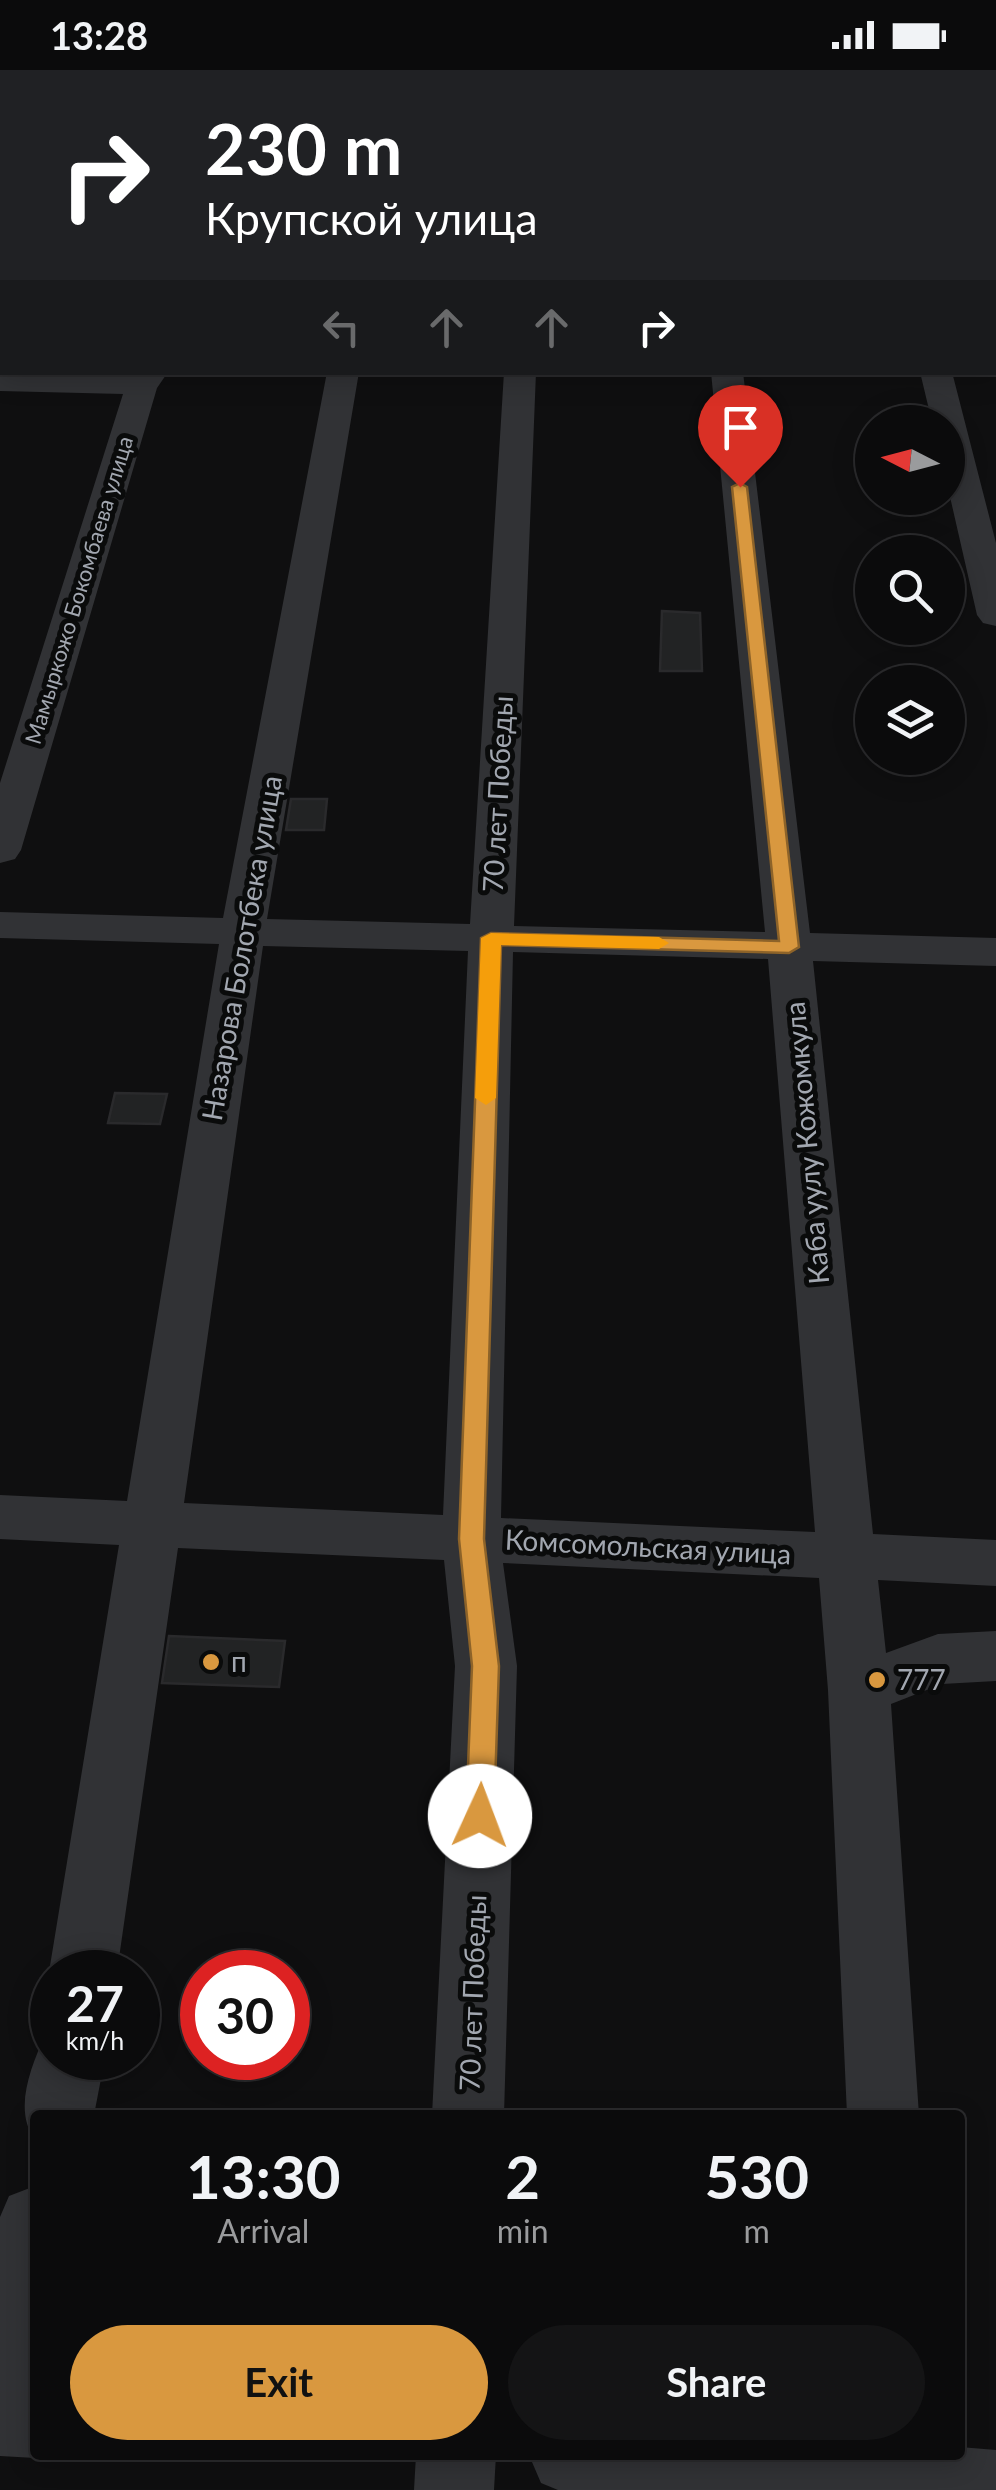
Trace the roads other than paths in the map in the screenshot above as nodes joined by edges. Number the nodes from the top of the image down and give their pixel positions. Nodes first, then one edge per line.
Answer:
1 (342, 375) edge
2 (520, 375) edge
3 (727, 375) edge
4 (937, 375) edge
5 (146, 380) edge
6 (0, 381) edge
7 (996, 615) edge
8 (0, 850) edge
9 (0, 925) edge
10 (243, 932) junction
11 (491, 938) junction
12 (789, 947) junction
13 (996, 952) edge
14 (0, 1518) edge
15 (149, 1524) junction
16 (471, 1539) junction
17 (846, 1556) junction
18 (996, 1563) edge
19 (996, 1656) edge
20 (859, 1690) junction
21 (85, 1950) edge
22 (65, 2080) edge
23 (59, 2110) edge
24 (468, 2110) edge
25 (884, 2110) edge
26 (30, 2245) edge
27 (0, 2383) edge
28 (0, 2416) edge
29 (30, 2419) edge
30 (456, 2460) edge
31 (649, 2460) edge
32 (904, 2476) edge
33 (454, 2490) edge
34 (996, 2490) edge

1 - 10 street, Назарова Болотбека улица
2 - 11 street, 70 лет Победы
3 - 12 street, Каба уулу Кожомкула
4 - 7 street
5 - 6 street
5 - 8 street, Мамыркожо Бокомбаева улица
9 - 10 street
10 - 11 street
10 - 15 street, Назарова Болотбека улица
11 - 12 street
11 - 16 street, 70 лет Победы
12 - 13 street
12 - 17 street, Каба уулу Кожомкула
14 - 15 street, Комсомольская улица
15 - 16 street, Комсомольская улица
15 - 21 street, Назарова Болотбека улица
16 - 17 street, Комсомольская улица
16 - 24 street, 70 лет Победы
17 - 18 street, Комсомольская улица
17 - 20 street, Каба уулу Кожомкула
19 - 20 street
20 - 25 street, Каба уулу Кожомкула
22 - 23 street
26 - 27 street
28 - 29 street
30 - 33 street
31 - 32 street
32 - 34 street

